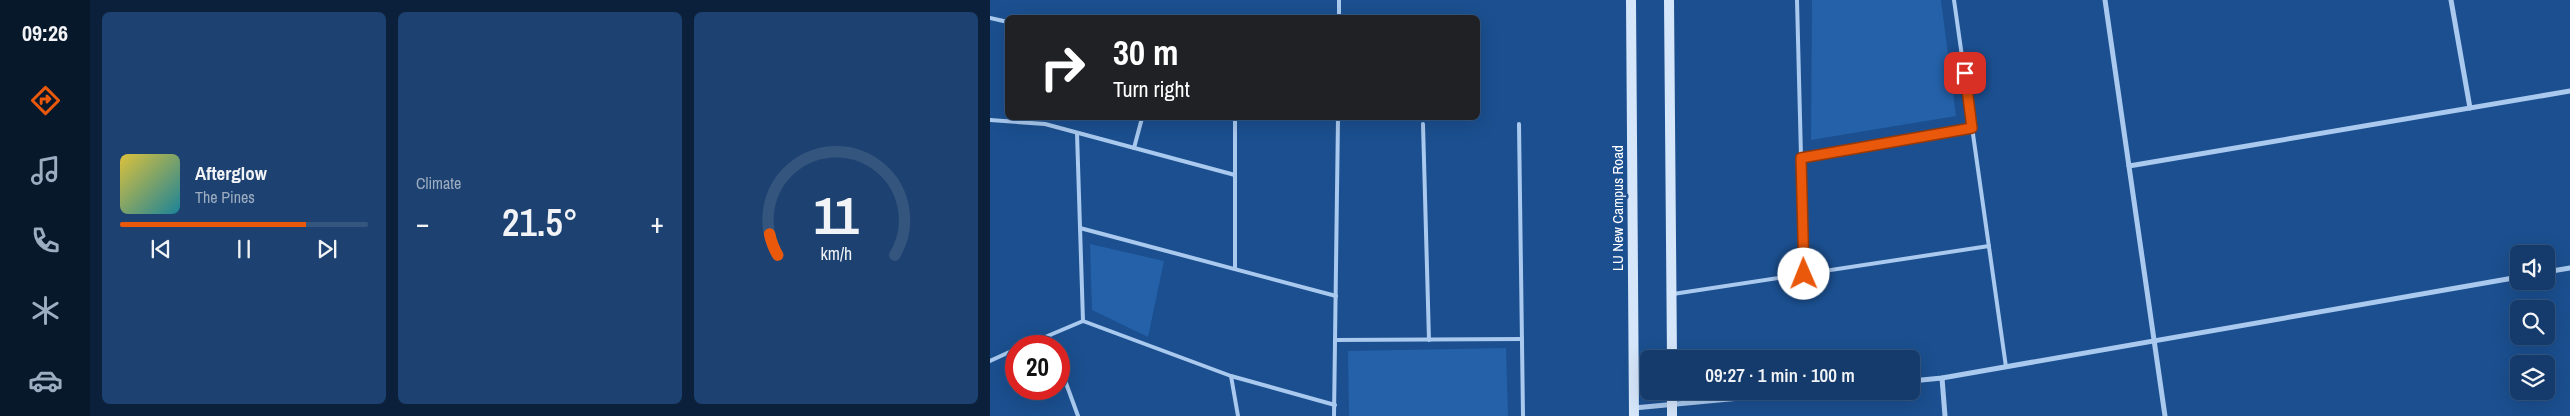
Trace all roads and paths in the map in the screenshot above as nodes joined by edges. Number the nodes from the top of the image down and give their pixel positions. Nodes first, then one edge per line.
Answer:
1 (1339, 0) edge
2 (1631, 0) edge
3 (1669, 0) edge
4 (1798, 0) edge
5 (1954, 0) edge
6 (2105, 0) edge
7 (2451, 0) edge
8 (1339, 15) edge
9 (990, 18) edge
10 (1005, 21) edge
11 (2570, 91) edge
12 (2470, 108) junction
13 (990, 120) edge
14 (1141, 120) edge
15 (1235, 120) edge
16 (1338, 120) edge
17 (1423, 124) dead end
18 (1519, 124) dead end
19 (1972, 128) junction
20 (1077, 132) junction
21 (1134, 148) junction
22 (1801, 158) junction
23 (2129, 166) junction
24 (1235, 175) junction
25 (1080, 228) junction
26 (1989, 246) junction
27 (2570, 268) edge
28 (1235, 269) junction
29 (2555, 270) edge
30 (1804, 274) junction
31 (2510, 279) edge
32 (1673, 294) junction
33 (1336, 296) junction
34 (1083, 321) junction
35 (1051, 335) edge
36 (1522, 339) junction
37 (1335, 340) junction
38 (1429, 340) junction
39 (2155, 341) junction
40 (1672, 350) edge
41 (1005, 355) edge
42 (990, 361) edge
43 (2006, 367) junction
44 (1231, 376) junction
45 (1942, 378) junction
46 (1920, 380) edge
47 (1070, 394) edge
48 (1751, 400) edge
49 (1334, 405) junction
50 (1672, 411) edge
51 (1634, 412) edge
52 (1078, 416) edge
53 (1238, 416) edge
54 (1334, 416) edge
55 (1523, 416) edge
56 (1945, 416) edge
57 (2166, 416) edge

1 - 8 lane
2 - 51 street, LU New Campus Road
3 - 32 street
4 - 22 lane
5 - 19 lane
6 - 23 street
7 - 12 street
9 - 10 lane
11 - 12 street
12 - 23 street
13 - 20 lane
14 - 21 lane
15 - 24 lane
16 - 33 lane
17 - 38 lane
18 - 36 lane
19 - 22 lane
19 - 26 lane
20 - 21 lane
20 - 25 lane
21 - 24 lane
22 - 30 lane
23 - 39 street
24 - 28 lane
25 - 28 lane
25 - 34 lane
26 - 30 lane
26 - 43 lane
27 - 29 street
28 - 33 lane
30 - 32 lane
31 - 39 street
32 - 40 street
33 - 37 lane
34 - 35 lane
34 - 44 lane
36 - 38 lane
36 - 55 lane
37 - 38 lane
37 - 49 lane
39 - 43 street
39 - 57 street
41 - 42 lane
43 - 45 street
44 - 49 lane
44 - 53 lane
45 - 46 street
45 - 56 street
47 - 52 lane
48 - 50 street
49 - 54 lane
50 - 51 street

